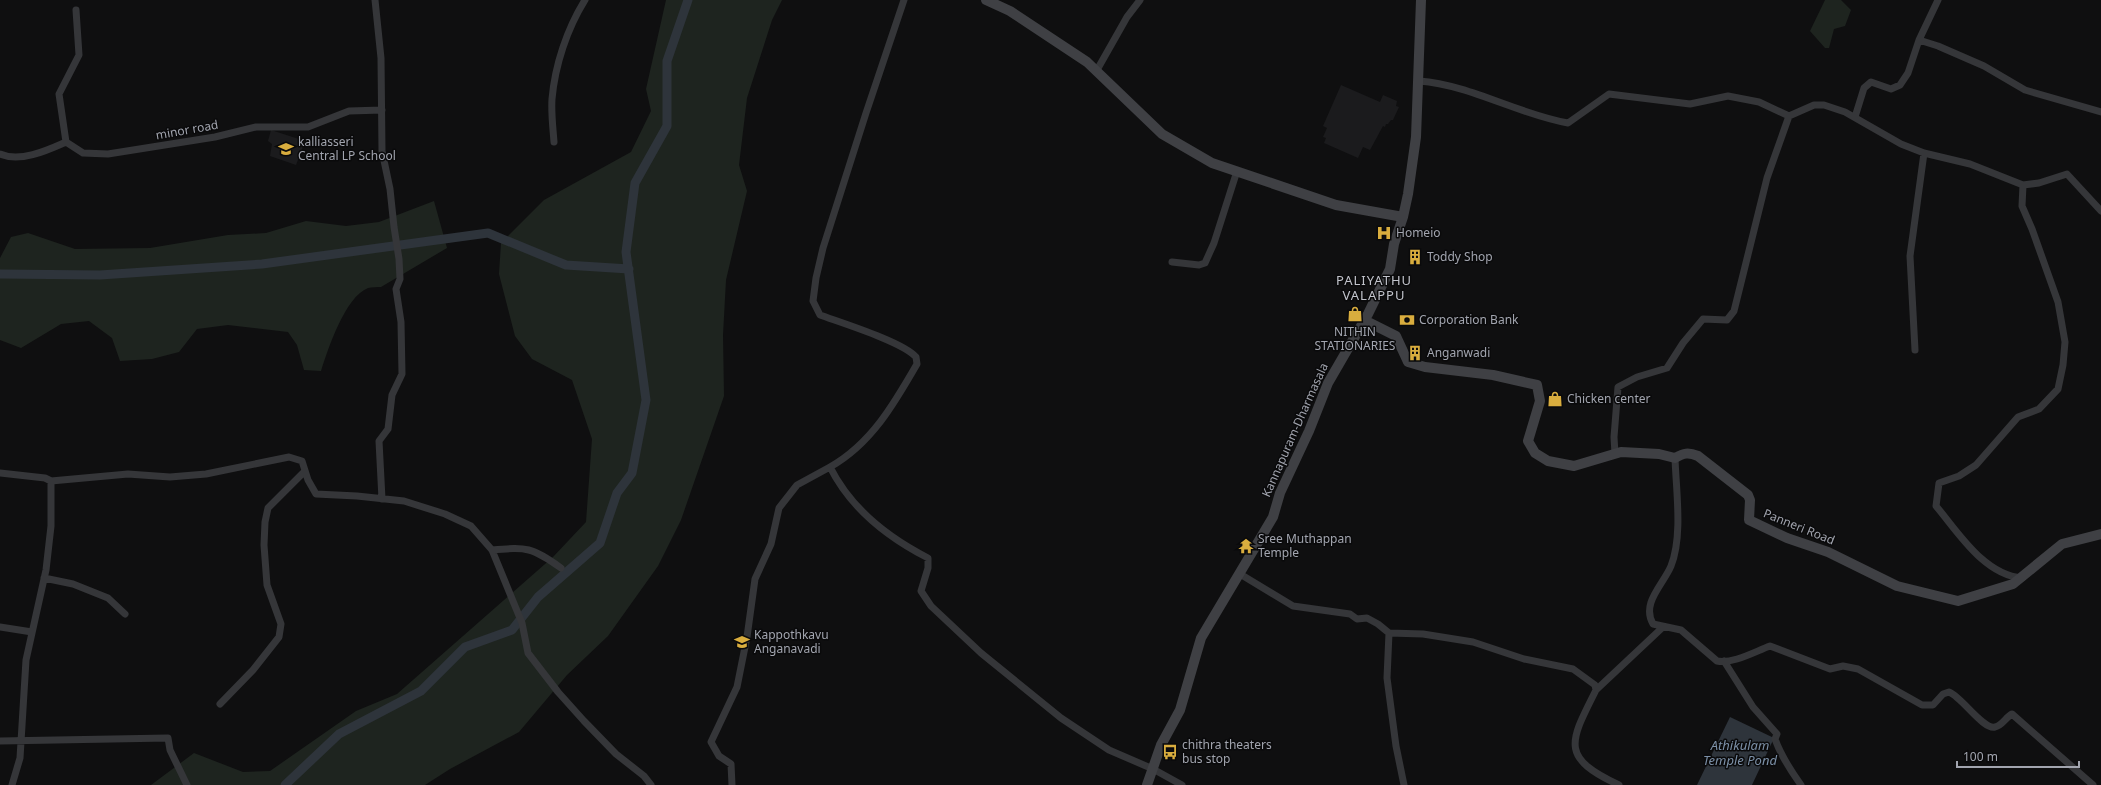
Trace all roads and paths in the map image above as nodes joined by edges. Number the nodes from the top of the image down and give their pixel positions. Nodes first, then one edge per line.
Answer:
1 (375, 0) edge
2 (585, 0) edge
3 (904, 0) edge
4 (986, 0) edge
5 (1140, 0) edge
6 (1421, 0) edge
7 (1938, 0) edge
8 (76, 10) dead end
9 (1920, 40) junction
10 (1096, 70) junction
11 (1419, 81) junction
12 (382, 110) junction
13 (2101, 112) edge
14 (1788, 116) junction
15 (1854, 117) junction
16 (66, 142) junction
17 (554, 142) dead end
18 (1924, 153) junction
19 (0, 154) edge
20 (1237, 171) junction
21 (2023, 185) junction
22 (2101, 211) edge
23 (1403, 217) junction
24 (1172, 262) dead end
25 (1364, 320) junction
26 (1915, 350) dead end
27 (1615, 454) junction
28 (1675, 458) junction
29 (830, 467) junction
30 (305, 471) junction
31 (0, 473) edge
32 (51, 481) junction
33 (382, 499) junction
34 (2101, 534) edge
35 (492, 550) junction
36 (561, 568) dead end
37 (1240, 574) junction
38 (44, 578) junction
39 (2022, 578) junction
40 (126, 614) dead end
41 (0, 627) edge
42 (1663, 627) junction
43 (32, 632) junction
44 (1389, 633) junction
45 (1724, 661) junction
46 (1596, 690) junction
47 (220, 704) dead end
48 (21, 741) junction
49 (0, 742) edge
50 (1153, 769) junction
51 (12, 785) edge
52 (187, 785) edge
53 (651, 785) edge
54 (732, 785) edge
55 (1147, 785) edge
56 (1182, 785) edge
57 (1404, 785) edge
58 (1619, 785) edge
59 (1801, 785) edge
60 (2093, 785) edge

1 - 12 street
2 - 17 street
3 - 29 street
4 - 10 main road
5 - 10 street
6 - 11 main road, Kannapuram-Dharmasala
7 - 9 street
8 - 16 street
9 - 13 street
9 - 15 street
10 - 20 main road
11 - 14 street
11 - 23 main road, Kannapuram-Dharmasala
12 - 16 street, minor road
12 - 33 street
14 - 15 street
14 - 27 street
15 - 18 street
16 - 19 street
18 - 21 street
18 - 26 street
20 - 23 main road
20 - 24 street
21 - 22 street
21 - 39 street
23 - 25 main road, Kannapuram-Dharmasala
25 - 27 main road, Panneri Road
25 - 37 main road, Kannapuram-Dharmasala
27 - 28 main road, Panneri Road
28 - 39 main road, Panneri Road
28 - 42 street
29 - 50 street
29 - 54 street
30 - 32 street
30 - 33 street
30 - 47 street
31 - 32 street
32 - 38 street
33 - 35 street
34 - 39 main road, Panneri Road
35 - 36 street
35 - 53 street
37 - 44 street
37 - 50 main road, Kannapuram-Dharmasala
38 - 40 street
38 - 43 street
41 - 43 street
42 - 45 street
42 - 46 street
43 - 48 street
44 - 46 street
44 - 57 street
45 - 59 street
45 - 60 street
46 - 58 street
48 - 49 street
48 - 51 street
48 - 52 street
50 - 55 main road, Kannapuram-Dharmasala
50 - 56 street

